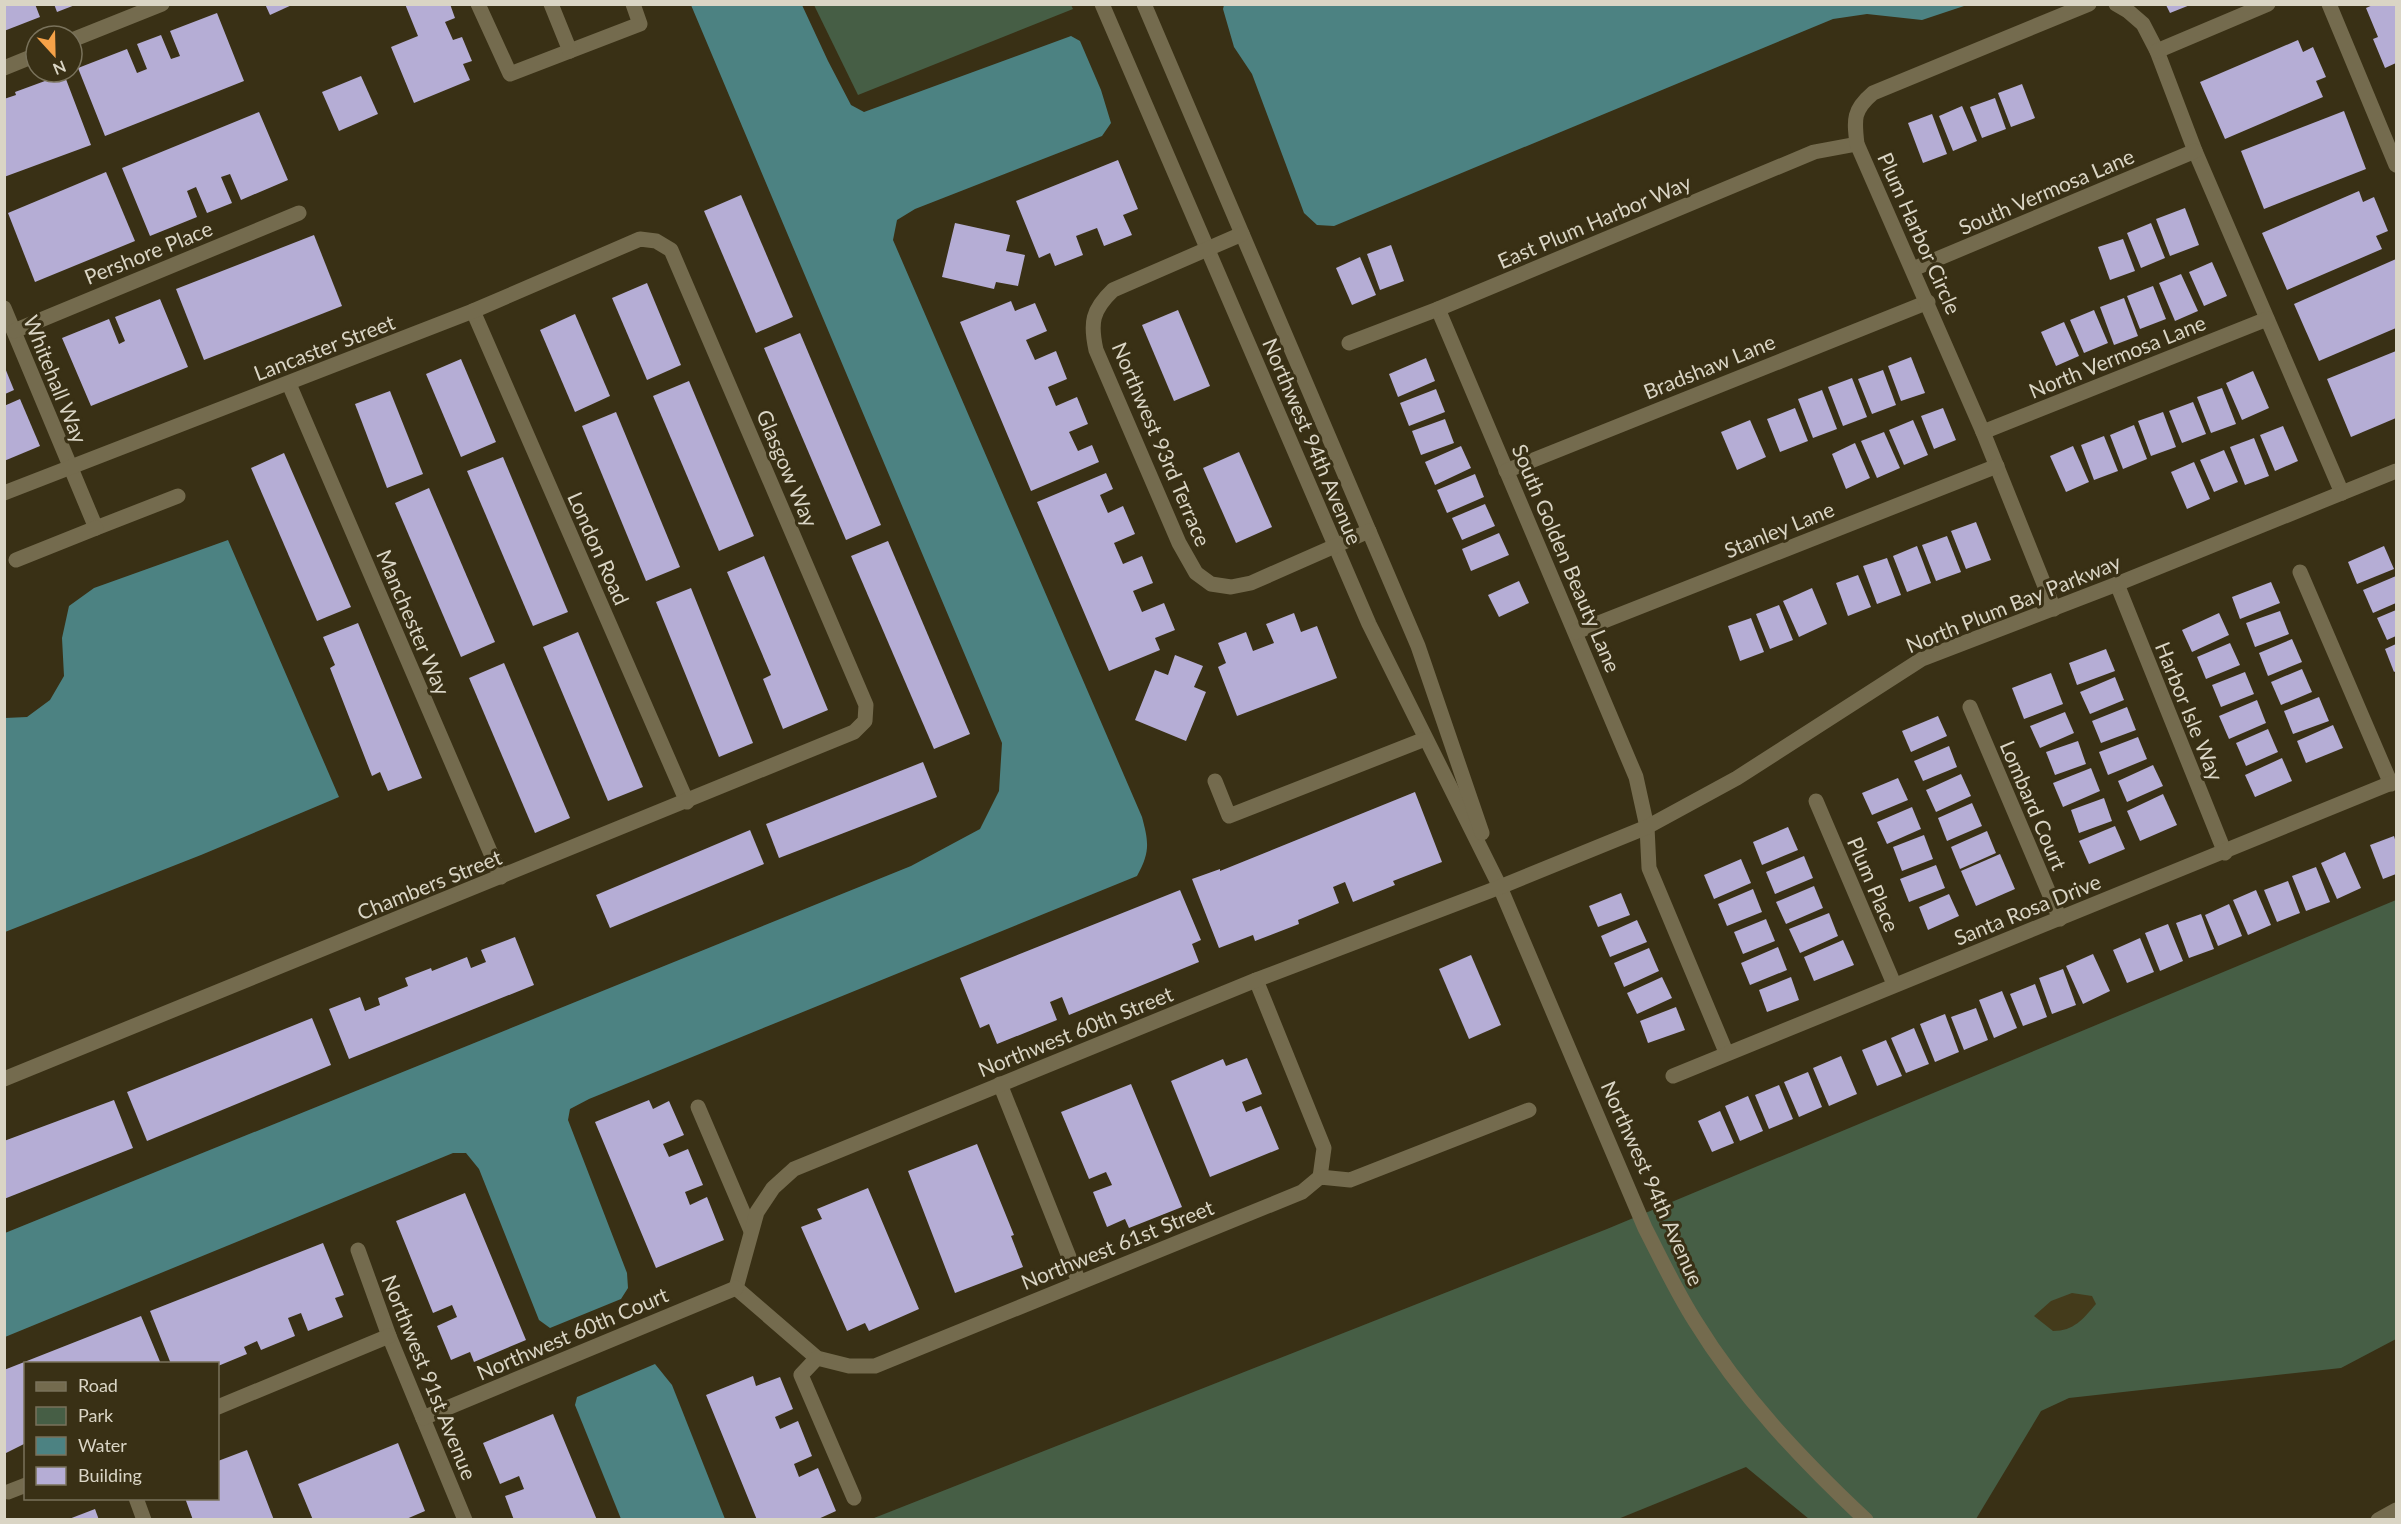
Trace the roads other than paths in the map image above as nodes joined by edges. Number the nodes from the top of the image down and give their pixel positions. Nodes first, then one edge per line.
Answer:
1 (162, 4) edge
2 (478, 4) edge
3 (551, 4) edge
4 (633, 4) edge
5 (1102, 4) edge
6 (1144, 4) edge
7 (2089, 4) edge
8 (2116, 4) edge
9 (2268, 4) edge
10 (2329, 4) edge
11 (84, 35) edge
12 (570, 51) junction
13 (2157, 51) junction
14 (24, 60) edge
15 (4, 68) edge
16 (1857, 144) junction
17 (2195, 151) junction
18 (2397, 165) edge
19 (299, 213) dead end
20 (1242, 234) junction
21 (656, 241) joint
22 (1209, 249) junction
23 (1913, 269) junction
24 (1928, 302) junction
25 (4, 308) edge
26 (1438, 309) junction
27 (473, 311) junction
28 (2267, 319) junction
29 (14, 331) junction
30 (1349, 344) dead end
31 (289, 384) junction
32 (1983, 432) junction
33 (69, 466) junction
34 (1997, 466) junction
35 (1506, 471) junction
36 (2397, 471) edge
37 (4, 493) edge
38 (2342, 493) junction
39 (178, 496) dead end
40 (96, 528) junction
41 (1369, 531) junction
42 (1335, 546) junction
43 (16, 560) dead end
44 (2300, 572) dead end
45 (2117, 584) junction
46 (2054, 609) junction
47 (1576, 632) junction
48 (1970, 707) dead end
49 (865, 721) joint
50 (1425, 739) junction
51 (1215, 781) dead end
52 (2394, 783) edge
53 (1816, 801) dead end
54 (687, 802) junction
55 (1647, 827) junction
56 (2225, 853) junction
57 (501, 877) junction
58 (1500, 887) junction
59 (2060, 919) junction
60 (1256, 980) junction
61 (1894, 984) junction
62 (1726, 1052) junction
63 (1673, 1076) dead end
64 (4, 1079) edge
65 (1000, 1084) junction
66 (698, 1107) dead end
67 (1528, 1110) dead end
68 (1320, 1177) junction
69 (752, 1231) junction
70 (358, 1250) dead end
71 (1079, 1282) junction
72 (736, 1288) junction
73 (389, 1336) junction
74 (817, 1358) junction
75 (219, 1407) edge
76 (423, 1418) junction
77 (24, 1486) edge
78 (8, 1492) dead end
79 (854, 1498) dead end
80 (137, 1500) edge
81 (2397, 1510) edge
82 (144, 1520) edge
83 (465, 1520) edge
84 (1866, 1520) edge
85 (2378, 1520) edge

1 - 11 street
2 - 12 street
3 - 12 street
4 - 12 street
5 - 22 street, Northwest 94th Avenue
6 - 20 street, Northwest 94th Avenue
7 - 16 street, Plum Harbor Circle
8 - 13 street
9 - 13 street
10 - 18 street
13 - 17 street
14 - 15 street
16 - 23 street, Plum Harbor Circle
16 - 26 street, East Plum Harbor Way
17 - 23 street, South Vermosa Lane
17 - 28 street
19 - 29 street, Pershore Place
20 - 22 street, Northwest 93rd Terrace
20 - 41 street, Northwest 94th Avenue
21 - 27 street, Lancaster Street
21 - 49 street, Glasgow Way
22 - 42 street, Northwest 94th Avenue
22 - 42 street, Northwest 93rd Terrace
23 - 24 street, Plum Harbor Circle
24 - 32 street, Plum Harbor Circle
24 - 35 street, Bradshaw Lane
25 - 29 street, Whitehall Way
26 - 30 street, East Plum Harbor Way
26 - 35 street, South Golden Beauty Lane
27 - 31 street, Lancaster Street
27 - 54 street, London Road
28 - 32 street, North Vermosa Lane
28 - 38 street
29 - 33 street, Whitehall Way
31 - 33 street, Lancaster Street
31 - 57 street, Manchester Way
32 - 34 street, Plum Harbor Circle
33 - 37 street, Lancaster Street
33 - 40 street, Whitehall Way
34 - 46 street, Plum Harbor Circle
34 - 47 street, Stanley Lane
35 - 47 street, South Golden Beauty Lane
36 - 38 street, North Plum Bay Parkway
38 - 45 street, North Plum Bay Parkway
39 - 40 street
40 - 43 street
41 - 42 street, Northwest 93rd Terrace
41 - 58 street, Northwest 94th Avenue
42 - 50 street, Northwest 94th Avenue
44 - 52 street
45 - 46 street, North Plum Bay Parkway
45 - 56 street, Harbor Isle Way
46 - 55 street, North Plum Bay Parkway
47 - 55 street, South Golden Beauty Lane
48 - 59 street, Lombard Court
49 - 54 street, Chambers Street
50 - 51 street
50 - 58 street, Northwest 94th Avenue
52 - 56 street, Santa Rosa Drive
53 - 61 street, Plum Place
54 - 57 street, Chambers Street
55 - 58 street, North Plum Bay Parkway
55 - 62 street, South Golden Beauty Lane
56 - 59 street, Santa Rosa Drive
57 - 64 street, Chambers Street
58 - 60 street, Northwest 60th Street
58 - 84 street, Northwest 94th Avenue
59 - 61 street, Santa Rosa Drive
60 - 65 street, Northwest 60th Street
60 - 68 street
61 - 62 street, Santa Rosa Drive
62 - 63 street, Santa Rosa Drive
65 - 69 street, Northwest 60th Street
65 - 71 street
66 - 69 street
67 - 68 street
68 - 71 street, Northwest 61st Street
69 - 72 street, Northwest 60th Street
70 - 73 street, Northwest 91st Avenue
71 - 74 street, Northwest 61st Street
72 - 74 street, Northwest 61st Street
72 - 76 street, Northwest 60th Court
73 - 75 street
73 - 76 street, Northwest 91st Avenue
74 - 79 street
76 - 83 street, Northwest 91st Avenue
77 - 78 street
80 - 82 street
81 - 85 street

